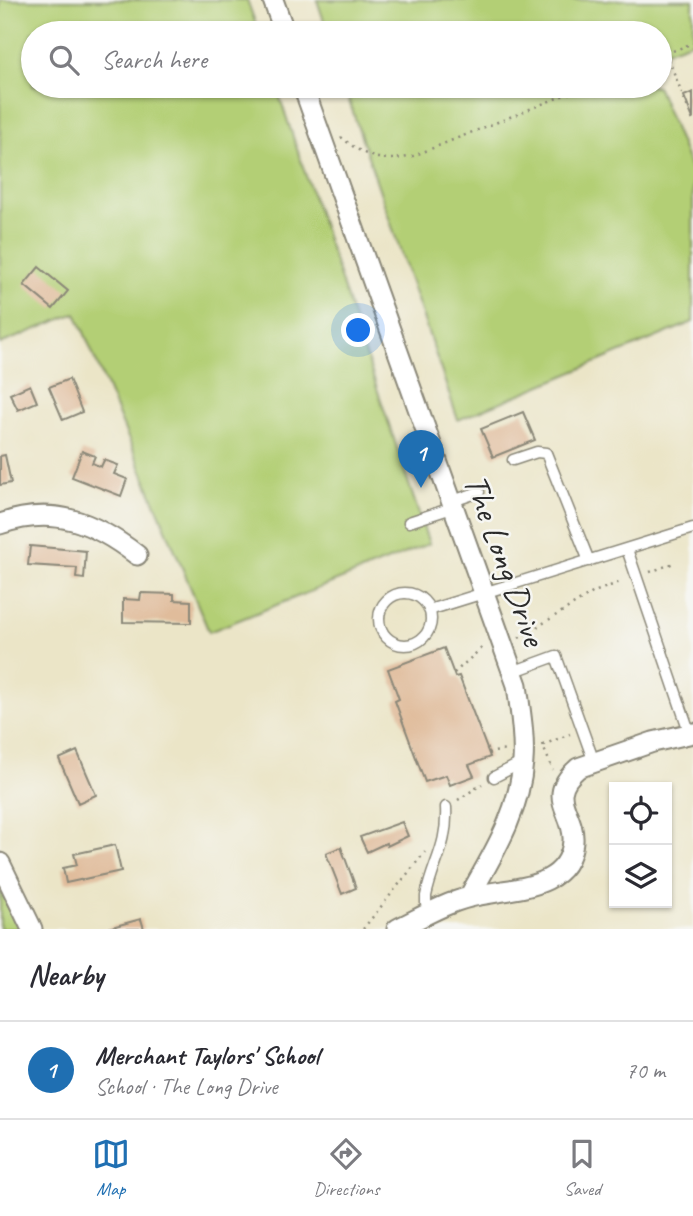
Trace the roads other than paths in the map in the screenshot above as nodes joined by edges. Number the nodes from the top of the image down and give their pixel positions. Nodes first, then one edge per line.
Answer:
1 (273, 0) edge
2 (281, 21) edge
3 (307, 98) edge
4 (513, 460) dead end
5 (479, 492) dead end
6 (451, 505) junction
7 (409, 522) dead end
8 (0, 524) edge
9 (690, 532) edge
10 (627, 549) junction
11 (137, 555) dead end
12 (589, 561) junction
13 (484, 593) junction
14 (429, 610) junction
15 (512, 672) junction
16 (691, 734) edge
17 (523, 762) junction
18 (594, 762) junction
19 (494, 777) road end
20 (446, 807) road end
21 (0, 863) edge
22 (468, 897) junction
23 (431, 913) junction
24 (32, 929) edge
25 (397, 929) edge

1 - 2 street
3 - 6 street, The Long Drive
4 - 12 lane
5 - 6 lane
6 - 7 lane
6 - 13 street, The Long Drive
8 - 11 street
9 - 10 lane
10 - 12 lane
10 - 16 lane
12 - 13 lane
13 - 14 lane
13 - 15 street, The Long Drive
14 - 14 lane
15 - 17 street, The Long Drive
15 - 18 lane
16 - 18 street
17 - 19 lane
17 - 22 street, The Long Drive
18 - 22 street
20 - 23 lane
21 - 24 street
22 - 23 street
23 - 25 street

